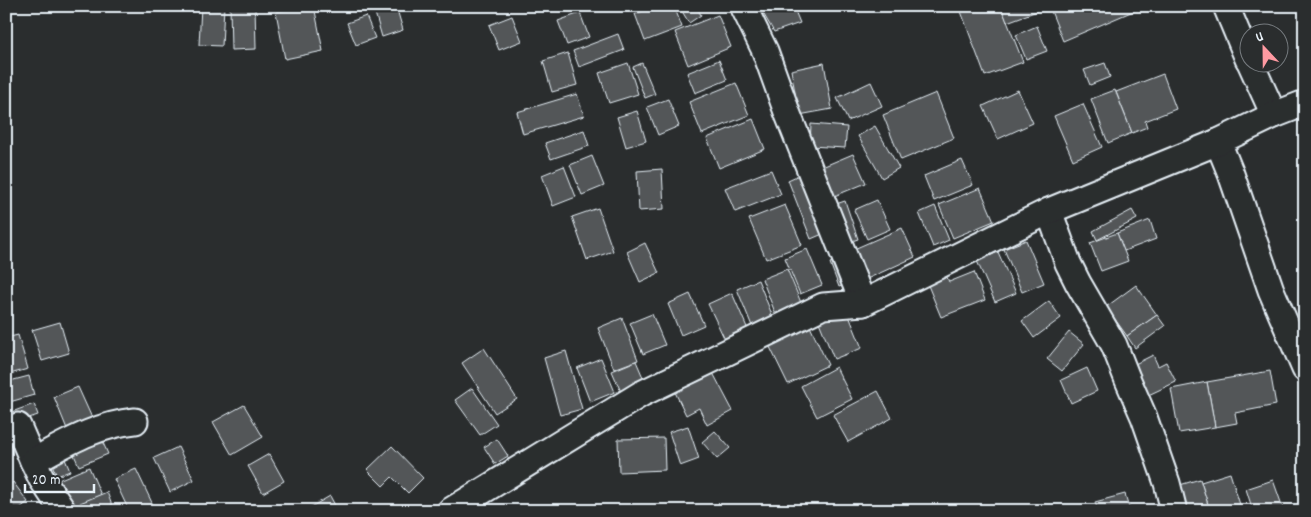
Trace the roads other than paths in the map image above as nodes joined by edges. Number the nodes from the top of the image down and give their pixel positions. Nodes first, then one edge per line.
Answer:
1 (743, 6) edge
2 (1226, 6) edge
3 (1238, 35) edge
4 (1254, 72) edge
5 (1305, 103) edge
6 (1274, 115) junction
7 (1218, 142) junction
8 (1049, 211) junction
9 (863, 303) junction
10 (1305, 369) edge
11 (135, 421) dead end
12 (18, 426) dead end
13 (33, 461) junction
14 (63, 511) edge
15 (450, 511) edge
16 (1174, 511) edge

1 - 9 street
2 - 3 street
4 - 6 street
5 - 6 street
6 - 7 street
7 - 8 street
7 - 10 street
8 - 9 street
8 - 16 street
9 - 15 street
11 - 13 street
12 - 13 street
13 - 14 street

